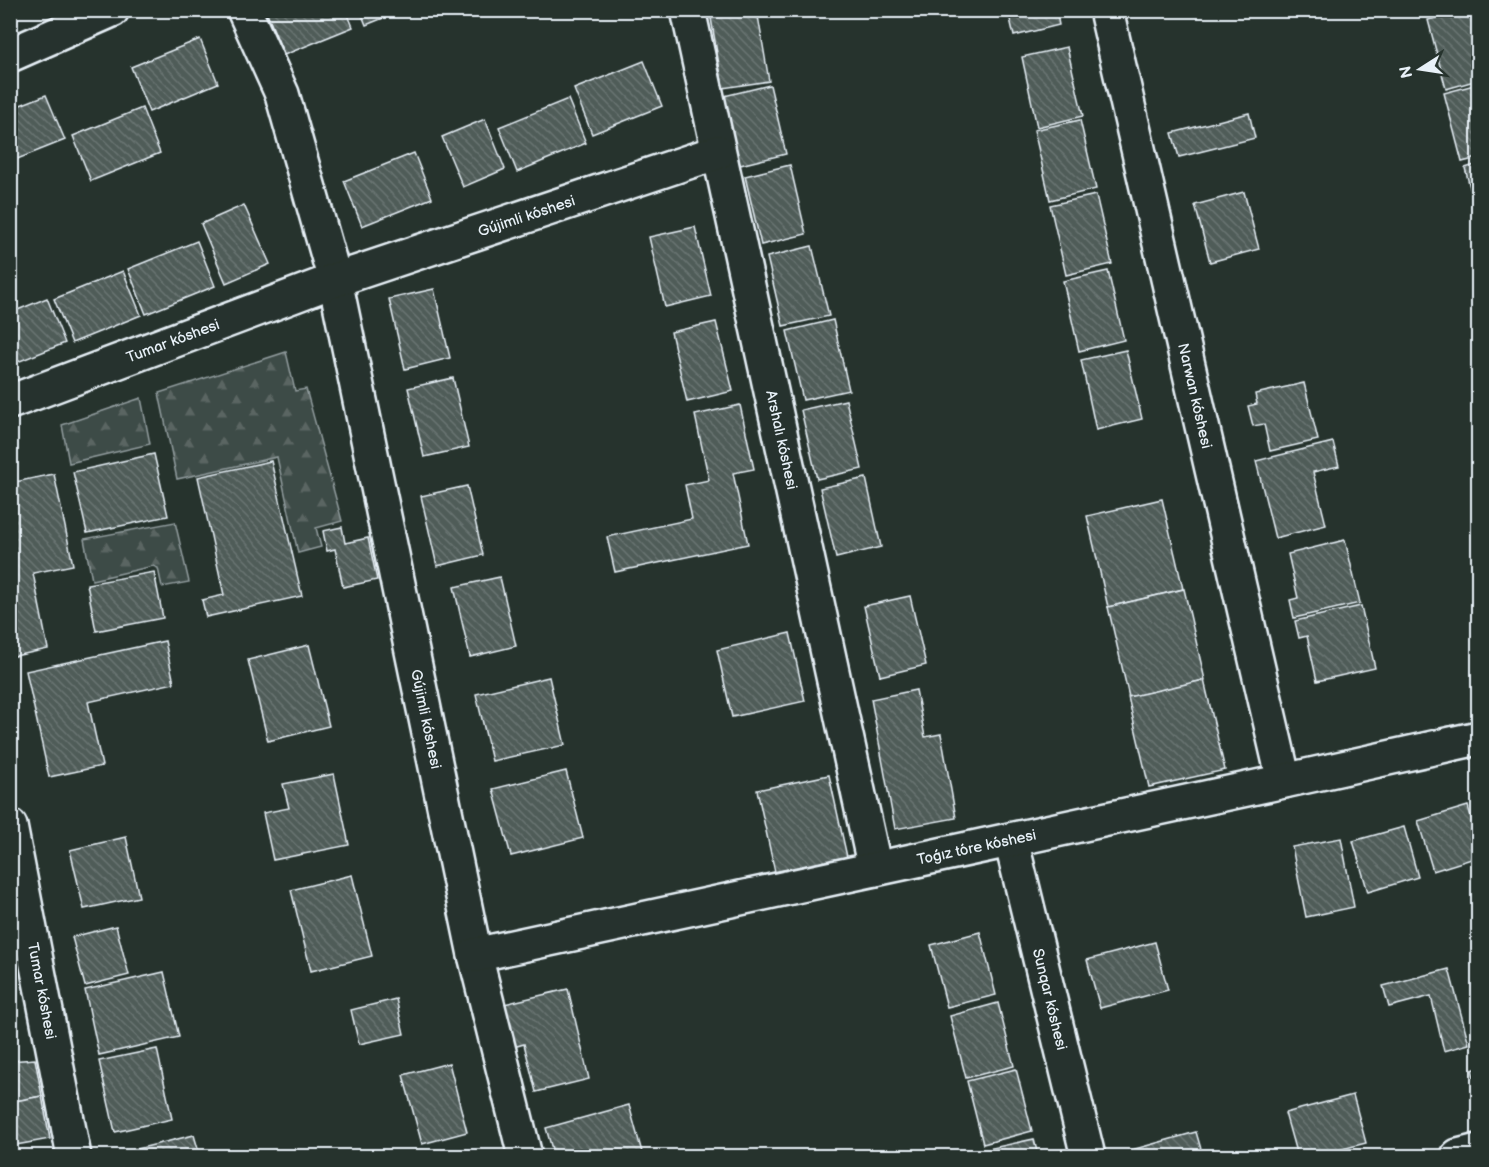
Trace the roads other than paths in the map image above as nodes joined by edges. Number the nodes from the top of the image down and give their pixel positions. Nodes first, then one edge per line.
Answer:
1 (112, 10) edge
2 (244, 10) edge
3 (688, 10) edge
4 (1106, 10) edge
5 (10, 55) edge
6 (718, 152) junction
7 (335, 280) junction
8 (10, 402) edge
9 (1479, 738) edge
10 (1284, 782) junction
11 (11, 831) edge
12 (1011, 840) junction
13 (875, 869) junction
14 (475, 955) junction
15 (1479, 1151) edge
16 (74, 1156) edge
17 (525, 1156) edge
18 (1088, 1156) edge
19 (1458, 1156) edge

1 - 5 street
2 - 7 street, Gújimli kóshesi
3 - 6 street, Arshalı kóshesi
4 - 10 street, Narwan kóshesi
6 - 7 street, Gújimli kóshesi
6 - 13 street, Arshalı kóshesi
7 - 8 street, Tumar kóshesi
7 - 14 street, Gújimli kóshesi
9 - 10 street, Toǵız tóre kóshesi
10 - 12 street, Toǵız tóre kóshesi
11 - 16 street, Tumar kóshesi
12 - 13 street, Toǵız tóre kóshesi
12 - 18 street, Sunqar kóshesi
13 - 14 street, Toǵız tóre kóshesi
14 - 17 street, Gújimli kóshesi
15 - 19 street

